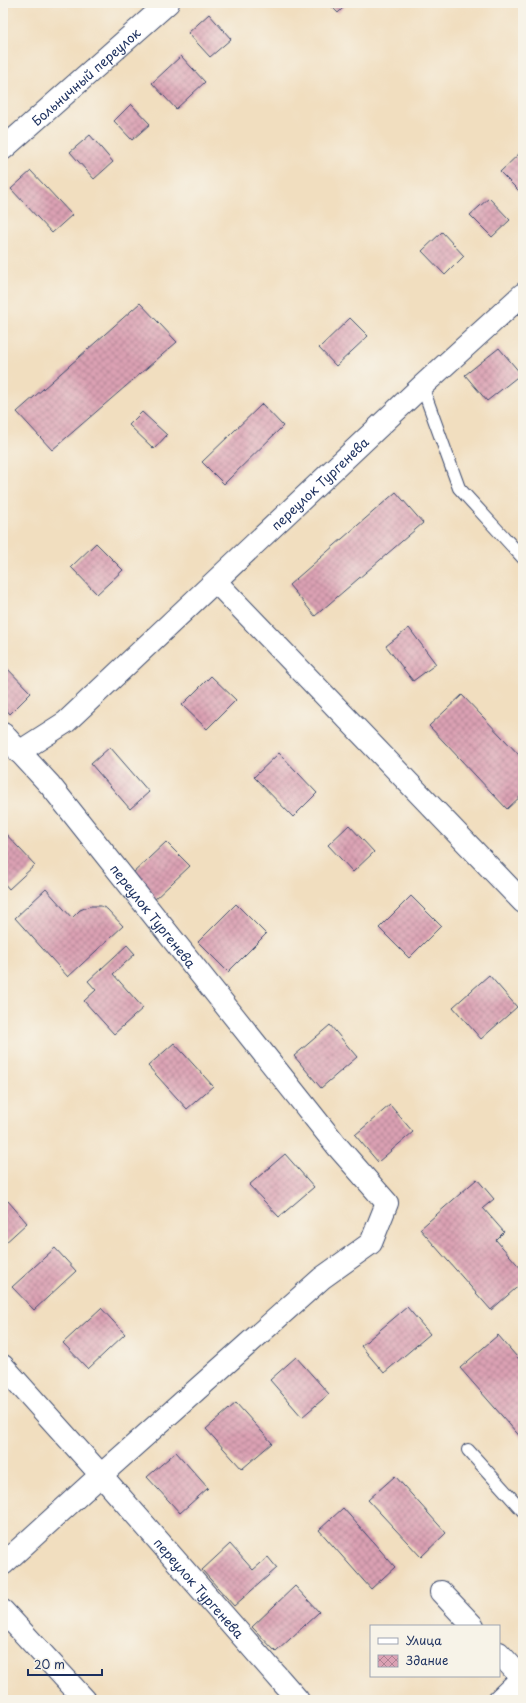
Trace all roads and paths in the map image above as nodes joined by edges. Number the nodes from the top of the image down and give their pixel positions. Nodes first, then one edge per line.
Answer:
1 (168, 3) edge
2 (3, 149) edge
3 (523, 294) edge
4 (422, 386) junction
5 (523, 558) edge
6 (216, 582) junction
7 (3, 734) edge
8 (19, 752) junction
9 (523, 902) edge
10 (3, 1366) edge
11 (468, 1450) dead end
12 (101, 1475) junction
13 (523, 1511) edge
14 (3, 1564) edge
15 (441, 1592) dead end
16 (3, 1611) edge
17 (472, 1625) edge
18 (500, 1654) edge
19 (522, 1678) edge
20 (85, 1700) edge
21 (298, 1700) edge
22 (499, 1700) edge

1 - 2 street, Больничный переулок
3 - 4 street, переулок Тургенева
4 - 5 lane
4 - 6 street, переулок Тургенева
6 - 8 street, переулок Тургенева
6 - 9 street
7 - 8 street
8 - 12 street, переулок Тургенева
10 - 12 street, переулок Тургенева
11 - 13 lane
12 - 14 street
12 - 21 street, переулок Тургенева
15 - 17 street
16 - 20 street
18 - 19 street
19 - 22 street

